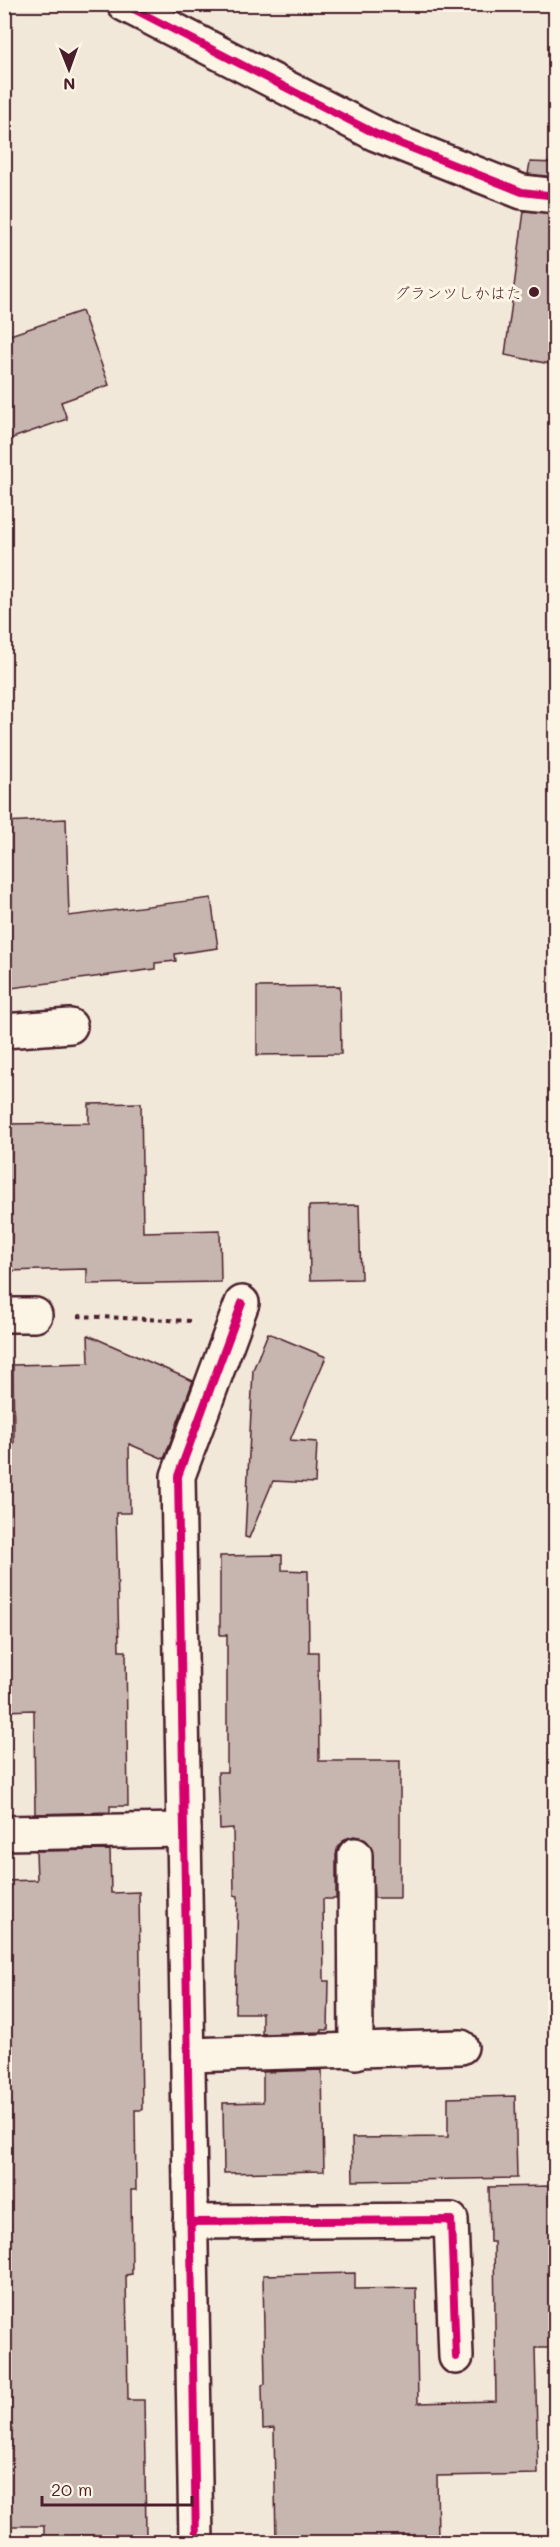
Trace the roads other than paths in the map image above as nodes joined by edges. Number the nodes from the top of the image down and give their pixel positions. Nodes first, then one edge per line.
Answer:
1 (124, 4) edge
2 (555, 196) edge
3 (70, 1026) dead end
4 (4, 1031) edge
5 (237, 1317) road end
6 (184, 1830) junction
7 (4, 1833) edge
8 (355, 1854) dead end
9 (461, 2047) dead end
10 (356, 2052) junction
11 (188, 2055) junction
12 (190, 2222) junction
13 (456, 2357) dead end
14 (196, 2542) edge

1 - 2 street
3 - 4 street
5 - 6 street
6 - 7 street
6 - 11 street
8 - 10 street
9 - 10 street
10 - 11 street
11 - 12 street
12 - 13 street
12 - 14 street

